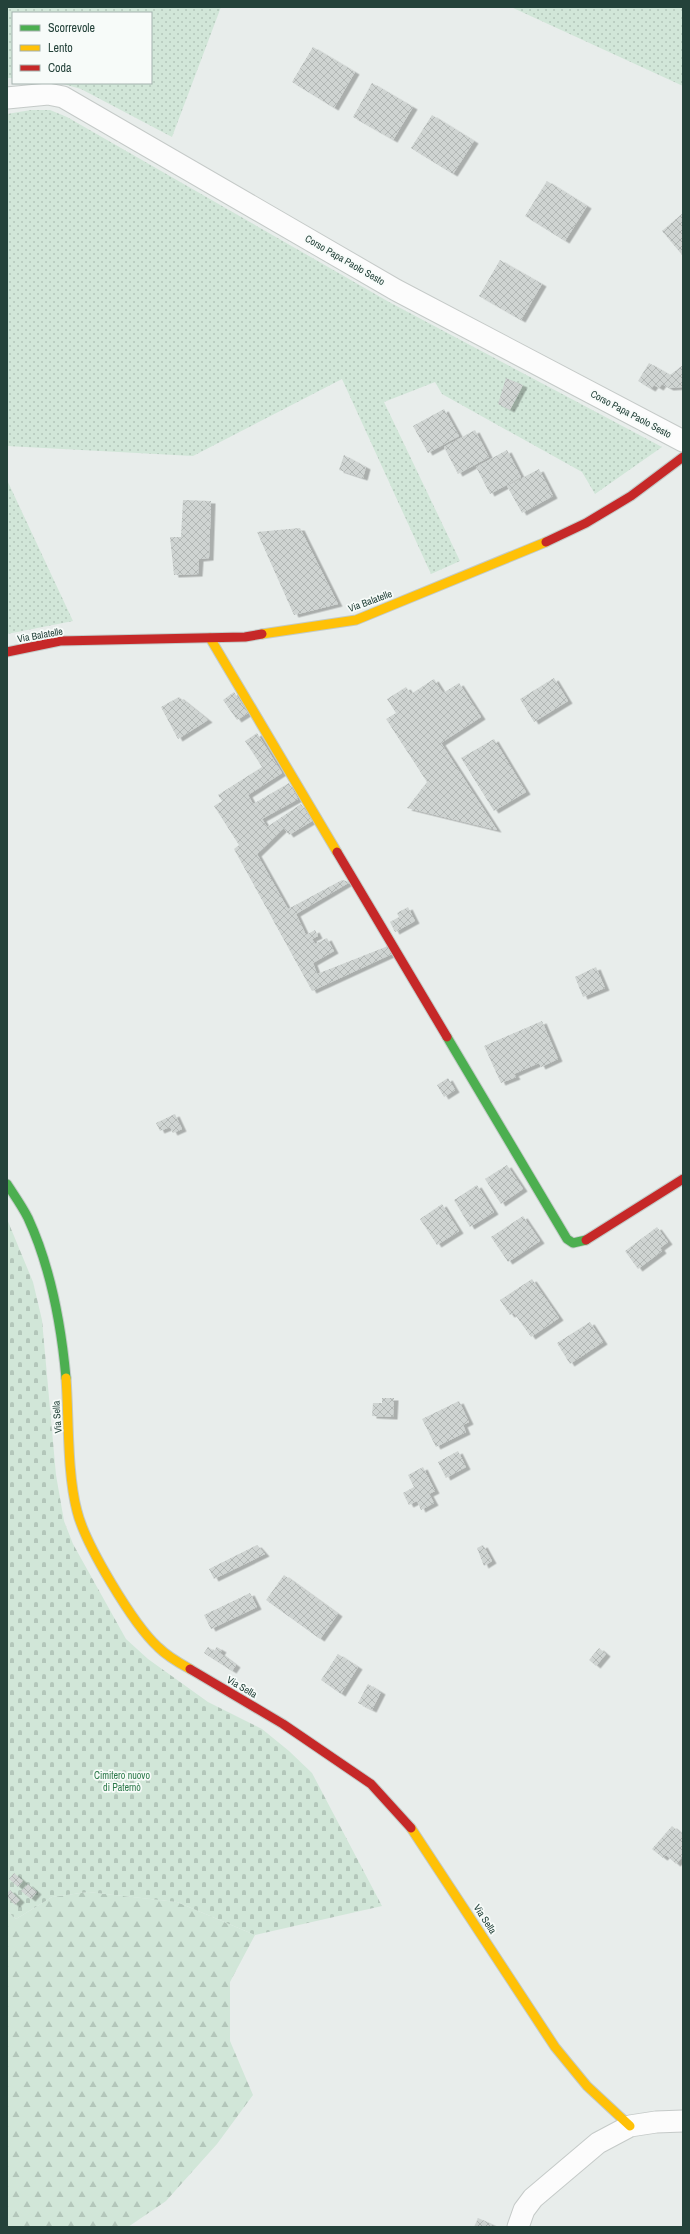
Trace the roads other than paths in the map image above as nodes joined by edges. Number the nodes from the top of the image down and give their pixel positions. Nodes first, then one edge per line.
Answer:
1 (7, 98) edge
2 (683, 441) edge
3 (683, 456) edge
4 (210, 638) junction
5 (7, 652) edge
6 (683, 1179) edge
7 (7, 1184) edge
8 (683, 2121) edge
9 (630, 2126) junction
10 (518, 2227) edge

1 - 2 street, Corso Papa Paolo Sesto
3 - 4 street, Via Balatelle
4 - 5 street, Via Balatelle
4 - 6 street
7 - 9 street, Via Sella
8 - 9 street
9 - 10 street

